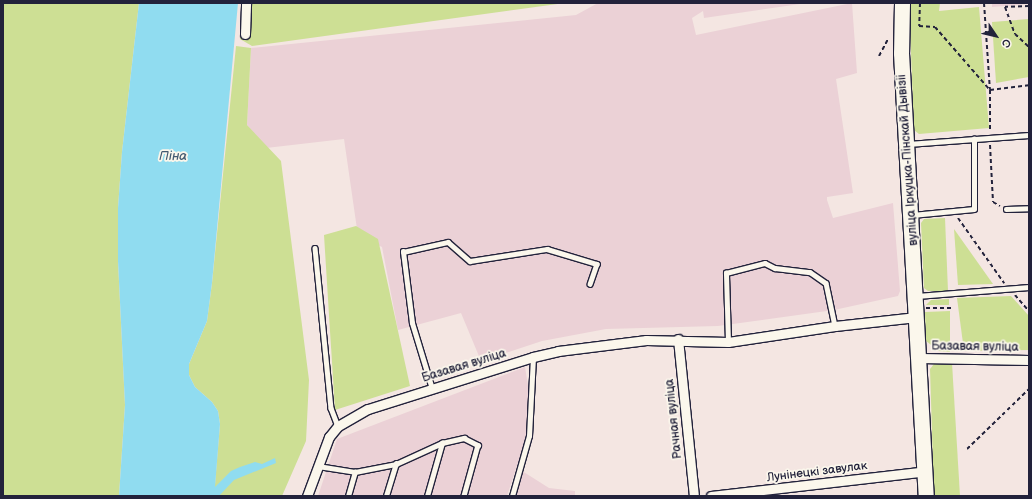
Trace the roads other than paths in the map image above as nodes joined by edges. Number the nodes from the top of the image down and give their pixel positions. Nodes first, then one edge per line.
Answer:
1 (246, 3) edge
2 (902, 3) edge
3 (245, 34) dead end
4 (1029, 135) edge
5 (974, 139) junction
6 (906, 144) junction
7 (1029, 208) edge
8 (1006, 209) road end
9 (912, 215) junction
10 (315, 248) dead end
11 (590, 284) dead end
12 (1029, 287) edge
13 (919, 307) junction
14 (835, 326) junction
15 (678, 339) junction
16 (728, 342) junction
17 (533, 358) junction
18 (920, 358) junction
19 (1029, 360) edge
20 (432, 389) junction
21 (338, 426) junction
22 (442, 443) junction
23 (396, 464) junction
24 (316, 466) junction
25 (926, 471) junction
26 (354, 472) junction
27 (307, 496) edge
28 (348, 496) edge
29 (386, 496) edge
30 (427, 496) edge
31 (464, 496) edge
32 (512, 496) edge
33 (694, 496) edge
34 (711, 496) edge
35 (926, 496) edge

1 - 3 street
2 - 6 main road, вуліца Іркуцка-Пінскай Дывізіі
4 - 5 lane
5 - 6 lane
5 - 9 lane
6 - 9 main road, вуліца Іркуцка-Пінскай Дывізіі
7 - 8 lane
9 - 13 main road, вуліца Іркуцка-Пінскай Дывізіі
10 - 21 lane
11 - 20 lane
12 - 13 lane
13 - 14 street
13 - 18 main road, вуліца Іркуцка-Пінскай Дывізіі
14 - 16 street
14 - 16 lane
15 - 16 street
15 - 17 street, Базавая вуліца
15 - 33 street, Рачная вуліца
17 - 20 street, Базавая вуліца
17 - 32 lane
18 - 19 street, Базавая вуліца
18 - 25 main road, вуліца Іркуцка-Пінскай Дывізіі
20 - 21 street, Базавая вуліца
21 - 24 street, Базавая вуліца
22 - 23 lane
22 - 30 lane
22 - 31 lane
23 - 26 lane
23 - 29 lane
24 - 26 lane
24 - 27 street, Базавая вуліца
25 - 34 street, Лунінецкі завулак
25 - 35 main road, вуліца Іркуцка-Пінскай Дывізіі
26 - 28 lane

